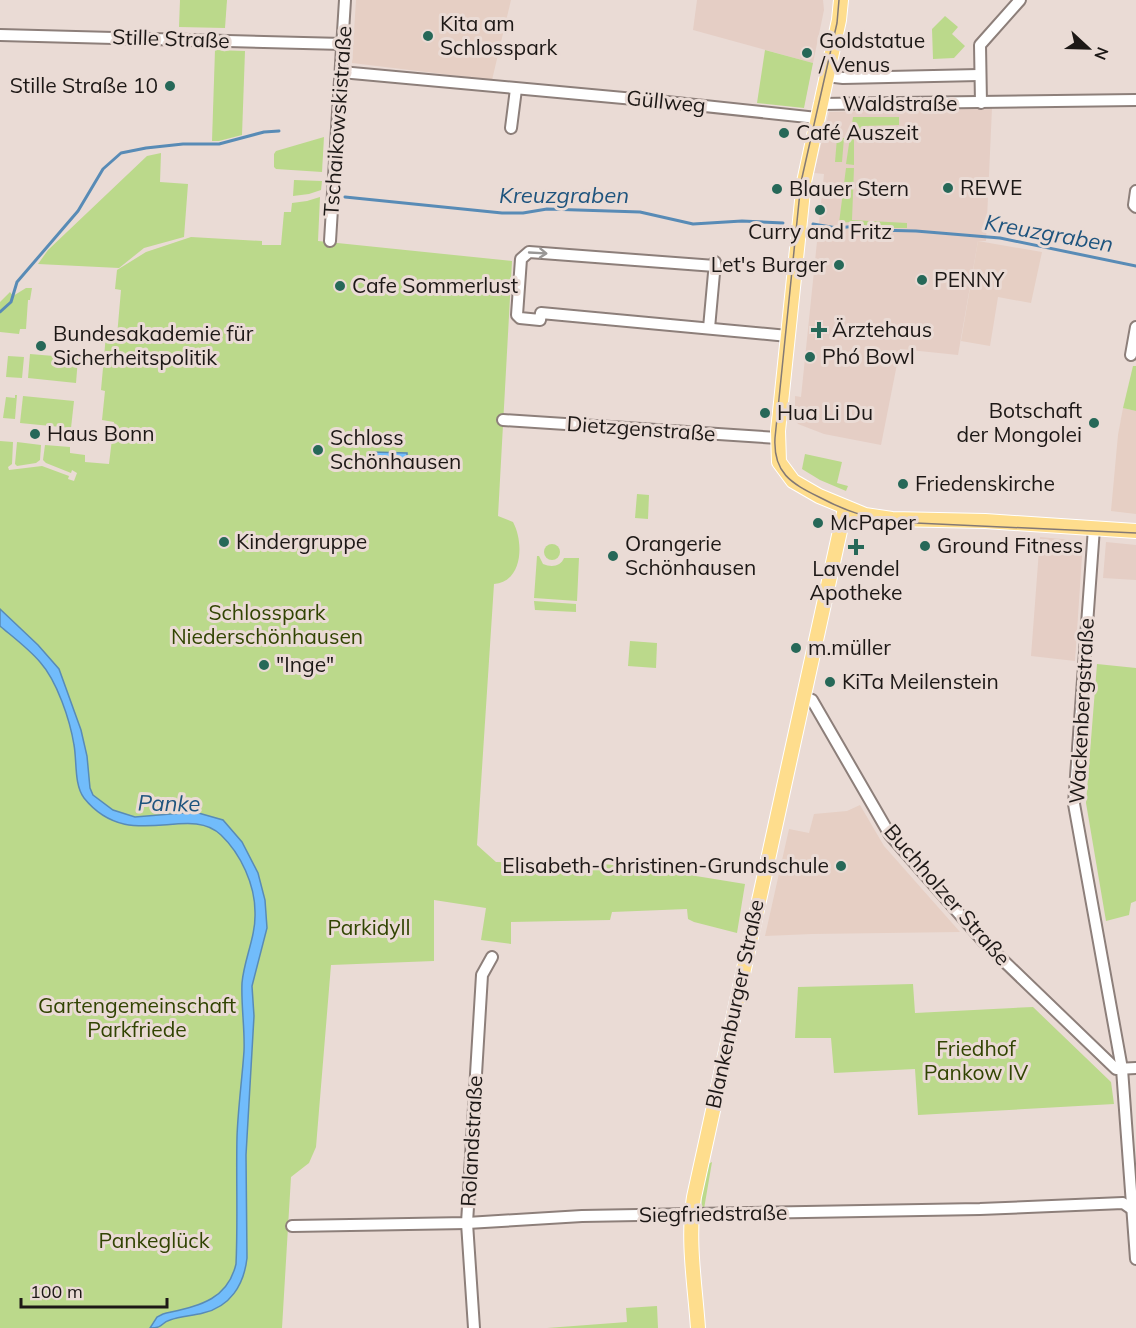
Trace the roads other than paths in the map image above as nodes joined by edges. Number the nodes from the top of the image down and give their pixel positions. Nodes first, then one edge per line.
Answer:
1 (345, 0) edge
2 (841, 0) edge
3 (1020, 0) edge
4 (0, 35) edge
5 (343, 44) junction
6 (342, 72) junction
7 (979, 75) junction
8 (826, 76) junction
9 (516, 89) junction
10 (1136, 100) edge
11 (981, 103) junction
12 (820, 104) junction
13 (817, 118) junction
14 (511, 128) dead end
15 (1136, 191) edge
16 (1136, 207) edge
17 (330, 241) dead end
18 (1136, 327) edge
19 (709, 328) junction
20 (788, 336) junction
21 (1131, 355) dead end
22 (503, 420) dead end
23 (778, 435) junction
24 (845, 508) junction
25 (1094, 528) junction
26 (1136, 531) edge
27 (803, 697) junction
28 (492, 957) dead end
29 (1136, 1068) edge
30 (1122, 1069) junction
31 (1134, 1211) edge
32 (691, 1215) junction
33 (467, 1223) junction
34 (292, 1226) dead end
35 (1136, 1259) edge
36 (474, 1328) edge
37 (698, 1328) edge

1 - 5 street, Tschaikowskistraße
2 - 8 main road
3 - 7 street
4 - 5 street, Stille Straße
5 - 6 street, Tschaikowskistraße
6 - 9 street, Güllweg
6 - 17 street, Tschaikowskistraße
7 - 8 street, Waldstraße
7 - 11 street, Waldstraße
8 - 12 main road
9 - 13 street, Güllweg
9 - 14 street
10 - 11 street, Waldstraße
11 - 12 street, Waldstraße
12 - 13 main road
13 - 20 main road
15 - 16 street
18 - 21 street
19 -> 19 street
19 - 20 street
20 - 23 main road
22 - 23 street, Dietzgenstraße
23 - 24 main road
24 - 25 main road
24 - 27 main road, Blankenburger Straße
25 - 26 main road
25 - 30 street, Wackenbergstraße
27 - 30 street, Buchholzer Straße
27 - 32 main road, Blankenburger Straße
28 - 33 street, Rolandstraße
29 - 30 street
30 - 31 street, Wackenbergstraße
31 - 32 street, Siegfriedstraße
31 - 35 street
32 - 33 street, Siegfriedstraße
32 - 37 main road, Blankenburger Straße
33 - 34 street, Siegfriedstraße
33 - 36 street, Rolandstraße

